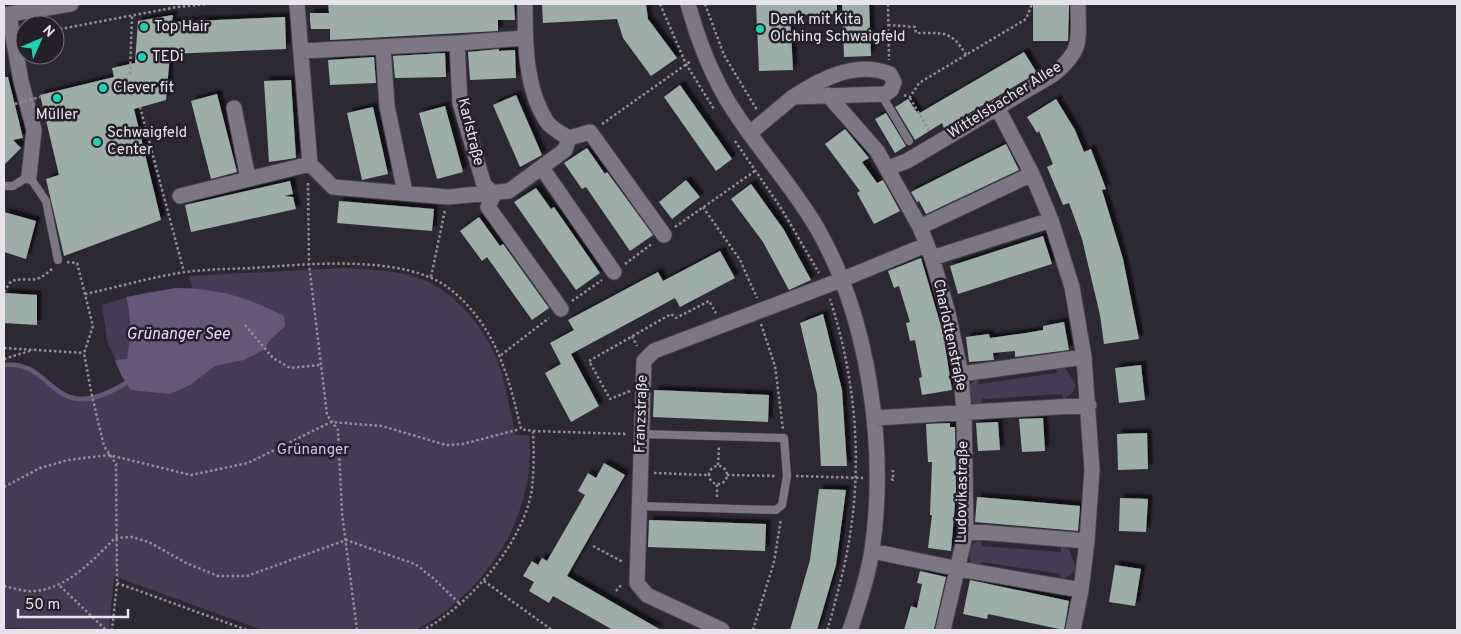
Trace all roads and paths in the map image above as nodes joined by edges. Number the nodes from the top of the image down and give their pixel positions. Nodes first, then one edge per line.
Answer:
1 (71, 4) edge
2 (208, 4) edge
3 (297, 4) edge
4 (525, 4) edge
5 (688, 4) edge
6 (705, 4) edge
7 (888, 4) edge
8 (1032, 4) edge
9 (1078, 4) edge
10 (6, 15) edge
11 (132, 16) junction
12 (888, 25) junction
13 (65, 28) edge
14 (525, 38) junction
15 (457, 43) junction
16 (383, 47) junction
17 (302, 51) junction
18 (966, 55) junction
19 (686, 64) dead end
20 (130, 74) dead end
21 (890, 74) junction
22 (886, 92) junction
23 (828, 94) junction
24 (40, 97) dead end
25 (793, 97) junction
26 (910, 97) junction
27 (15, 104) dead end
28 (140, 107) dead end
29 (997, 107) junction
30 (234, 108) dead end
31 (765, 121) junction
32 (590, 132) junction
33 (750, 133) junction
34 (569, 138) junction
35 (909, 141) dead end
36 (937, 144) junction
37 (769, 160) junction
38 (310, 164) junction
39 (542, 168) junction
40 (888, 168) junction
41 (755, 171) junction
42 (1032, 174) junction
43 (29, 176) junction
44 (248, 178) junction
45 (4, 186) edge
46 (405, 192) junction
47 (494, 194) junction
48 (180, 196) dead end
49 (448, 197) junction
50 (703, 207) junction
51 (1051, 220) junction
52 (920, 227) junction
53 (664, 235) junction
54 (929, 252) junction
55 (58, 260) junction
56 (308, 264) junction
57 (184, 272) junction
58 (614, 272) junction
59 (431, 277) junction
60 (841, 280) junction
61 (826, 286) junction
62 (4, 292) edge
63 (85, 294) junction
64 (561, 309) junction
65 (759, 311) junction
66 (245, 325) dead end
67 (4, 348) edge
68 (36, 349) junction
69 (84, 353) junction
70 (501, 355) junction
71 (1084, 357) junction
72 (4, 359) edge
73 (320, 365) junction
74 (961, 374) junction
75 (1089, 405) junction
76 (964, 413) junction
77 (874, 418) junction
78 (331, 422) junction
79 (521, 429) junction
80 (533, 431) junction
81 (641, 434) junction
82 (720, 434) junction
83 (784, 438) junction
84 (109, 455) junction
85 (718, 465) junction
86 (640, 473) junction
87 (708, 475) junction
88 (4, 486) edge
89 (639, 506) junction
90 (782, 506) junction
91 (966, 531) junction
92 (116, 538) junction
93 (346, 540) junction
94 (1087, 541) junction
95 (593, 546) dead end
96 (872, 551) junction
97 (638, 569) junction
98 (958, 570) junction
99 (484, 580) junction
100 (117, 583) junction
101 (4, 586) edge
102 (60, 586) junction
103 (1082, 590) junction
104 (460, 604) junction
105 (106, 630) edge
106 (112, 630) edge
107 (247, 630) edge
108 (357, 630) edge
109 (423, 630) edge
110 (552, 630) edge
111 (722, 630) edge
112 (753, 630) edge
113 (827, 630) edge
114 (850, 630) edge
115 (943, 630) edge
116 (1074, 630) edge

1 - 10 street
2 - 11 path
3 - 17 street
4 - 14 street
5 - 33 street
6 - 31 path
7 - 12 path
8 - 18 path
9 - 29 street, Wittelsbacher Allee
10 - 43 street
11 - 13 path
11 - 20 path
12 - 18 path
12 - 21 path
14 - 15 street
14 - 34 street
15 - 16 street
15 - 47 street, Karlstraße
16 - 17 street
16 - 46 street
17 - 38 street
18 - 26 path
19 - 32 path
21 - 22 street
21 - 25 street
22 - 23 street
22 - 26 path
22 - 35 lane
23 - 25 street
23 - 40 street, Charlottenstraße
24 - 27 path, bridge
25 - 31 street
26 - 36 path
28 - 57 path
29 - 36 street, Wittelsbacher Allee
29 - 42 street
30 - 44 street
31 - 33 street
32 - 34 street
32 - 53 street
33 - 37 street
34 - 39 street
36 - 40 street, Wittelsbacher Allee
37 - 41 path
37 - 60 street
38 - 44 street
38 - 46 street
38 - 56 path
39 - 47 street
39 - 58 street
40 - 52 street, Charlottenstraße
41 - 50 path
41 - 61 path
42 - 51 street
42 - 52 street
43 - 45 lane
43 - 55 lane
44 - 48 street
46 - 49 street
47 - 49 street
47 - 64 street
49 - 59 path
50 - 53 path
50 - 65 path
51 - 54 street, Charlottenstraße
51 - 71 street
52 - 54 street, Charlottenstraße
53 - 58 path
54 - 60 street, Charlottenstraße
54 - 74 street, Charlottenstraße
55 - 62 path
55 - 63 path
56 - 57 path
56 - 59 path
56 - 73 path
57 - 63 path
58 - 64 path
59 - 70 path
60 - 61 street, Franzstraße
60 - 77 street
61 - 65 street, Franzstraße
61 - 113 path
63 - 69 path
64 - 70 path
65 - 81 street, Franzstraße
65 - 83 path
66 - 73 path
67 - 68 path
68 - 69 path
68 - 72 path
69 - 84 path
70 - 79 path
71 - 74 street
71 - 75 street
73 - 78 path
74 - 76 street, Charlottenstraße
75 - 76 street
75 - 94 street
76 - 77 street
76 - 91 street, Ludovikastraße
77 - 96 street
78 - 79 path
78 - 84 path
78 - 93 path
79 - 80 path
80 - 81 path
80 - 99 path
81 - 82 lane
81 - 86 street, Franzstraße
82 - 83 lane
82 - 85 path
83 - 90 lane
84 - 88 path
84 - 92 path
85 - 87 path
85 - 87 path
86 - 87 path
86 - 89 street, Franzstraße
89 - 90 lane
89 - 97 street, Franzstraße
90 - 112 path
91 - 94 street
91 - 98 street, Ludovikastraße
92 - 93 path
92 - 100 path
92 - 102 path
93 - 104 path
93 - 108 path
94 - 103 street
95 - 97 path
96 - 98 street
96 - 114 street
97 - 111 street, Franzstraße
98 - 103 street
98 - 115 street, Ludovikastraße
99 - 104 path
99 - 110 path
100 - 106 path
100 - 107 path
101 - 102 path
102 - 105 path
103 - 116 street
104 - 109 path

